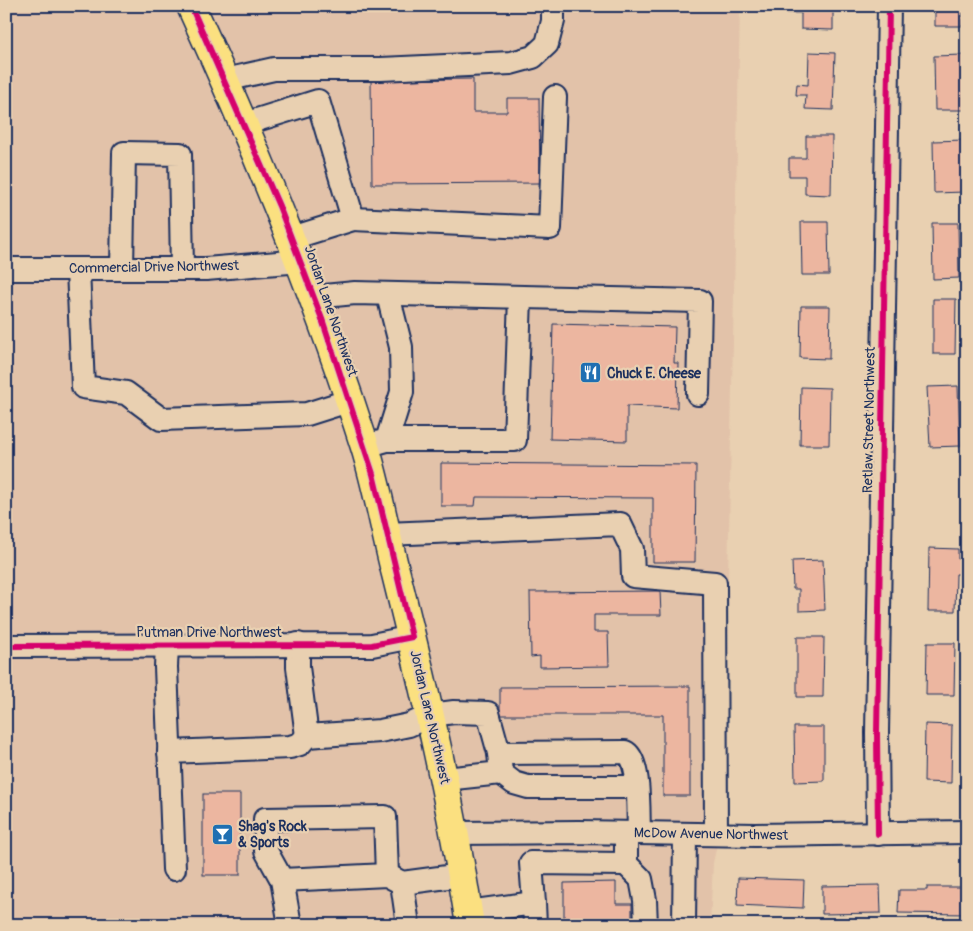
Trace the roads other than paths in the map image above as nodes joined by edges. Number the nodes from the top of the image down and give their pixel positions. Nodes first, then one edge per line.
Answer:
1 (191, 6) edge
2 (553, 6) edge
3 (889, 6) edge
4 (225, 80) junction
5 (554, 97) dead end
6 (244, 124) junction
7 (353, 219) junction
8 (296, 250) junction
9 (182, 268) junction
10 (6, 269) edge
11 (78, 269) junction
12 (122, 269) junction
13 (388, 295) junction
14 (314, 297) junction
15 (520, 297) junction
16 (698, 394) dead end
17 (348, 400) junction
18 (376, 443) junction
19 (386, 534) junction
20 (412, 636) junction
21 (298, 644) junction
22 (167, 645) junction
23 (6, 646) edge
24 (431, 715) junction
25 (307, 736) junction
26 (169, 752) junction
27 (500, 763) junction
28 (444, 779) junction
29 (636, 787) junction
30 (967, 832) edge
31 (456, 833) junction
32 (633, 833) junction
33 (685, 834) junction
34 (716, 834) junction
35 (878, 834) junction
36 (626, 864) junction
37 (174, 870) dead end
38 (462, 875) junction
39 (394, 879) junction
40 (282, 880) junction
41 (535, 914) edge
42 (469, 918) edge
43 (290, 925) edge
44 (408, 925) edge
45 (646, 925) edge
46 (684, 925) edge

1 - 4 main road, Jordan Lane Northwest
2 - 4 street
3 - 35 street, Retlaw Street Northwest
4 - 6 main road, Jordan Lane Northwest
5 - 7 street, Commercial Drive Northwest
6 - 7 street
6 - 8 main road, Jordan Lane Northwest
7 - 8 street, Commercial Drive Northwest
8 - 9 street, Commercial Drive Northwest
8 - 14 main road, Jordan Lane Northwest
9 - 12 street, Commercial Drive Northwest
9 - 12 street
10 - 11 street, Commercial Drive Northwest
11 - 12 street, Commercial Drive Northwest
11 - 17 street
13 - 14 street
13 - 15 street
13 - 18 street
14 - 17 main road, Jordan Lane Northwest
15 - 16 street
15 - 18 street
17 - 18 main road, Jordan Lane Northwest
18 - 19 main road, Jordan Lane Northwest
19 - 20 main road, Jordan Lane Northwest
19 - 34 street
20 - 21 street, Putman Drive Northwest
20 - 24 main road, Jordan Lane Northwest
21 - 22 street, Putman Drive Northwest
21 - 25 street
22 - 23 street, Putman Drive Northwest
22 - 26 street
24 - 25 street
24 - 27 street
24 - 28 main road, Jordan Lane Northwest
25 - 26 street
26 - 37 street
27 - 28 street
27 - 29 street
27 - 29 street
28 - 31 main road, Jordan Lane Northwest
29 - 32 street
30 - 35 street, McDow Avenue Northwest
31 - 32 street, McDow Avenue Northwest
31 - 38 main road, Jordan Lane Northwest
32 - 33 street, McDow Avenue Northwest
32 - 36 street
33 - 34 street, McDow Avenue Northwest
33 - 46 street
34 - 35 street, McDow Avenue Northwest
36 - 41 street
36 - 45 street
38 - 39 street
38 - 42 main road, Jordan Lane Northwest
39 - 40 street
39 - 40 street
39 - 44 street
40 - 43 street
41 - 42 street

